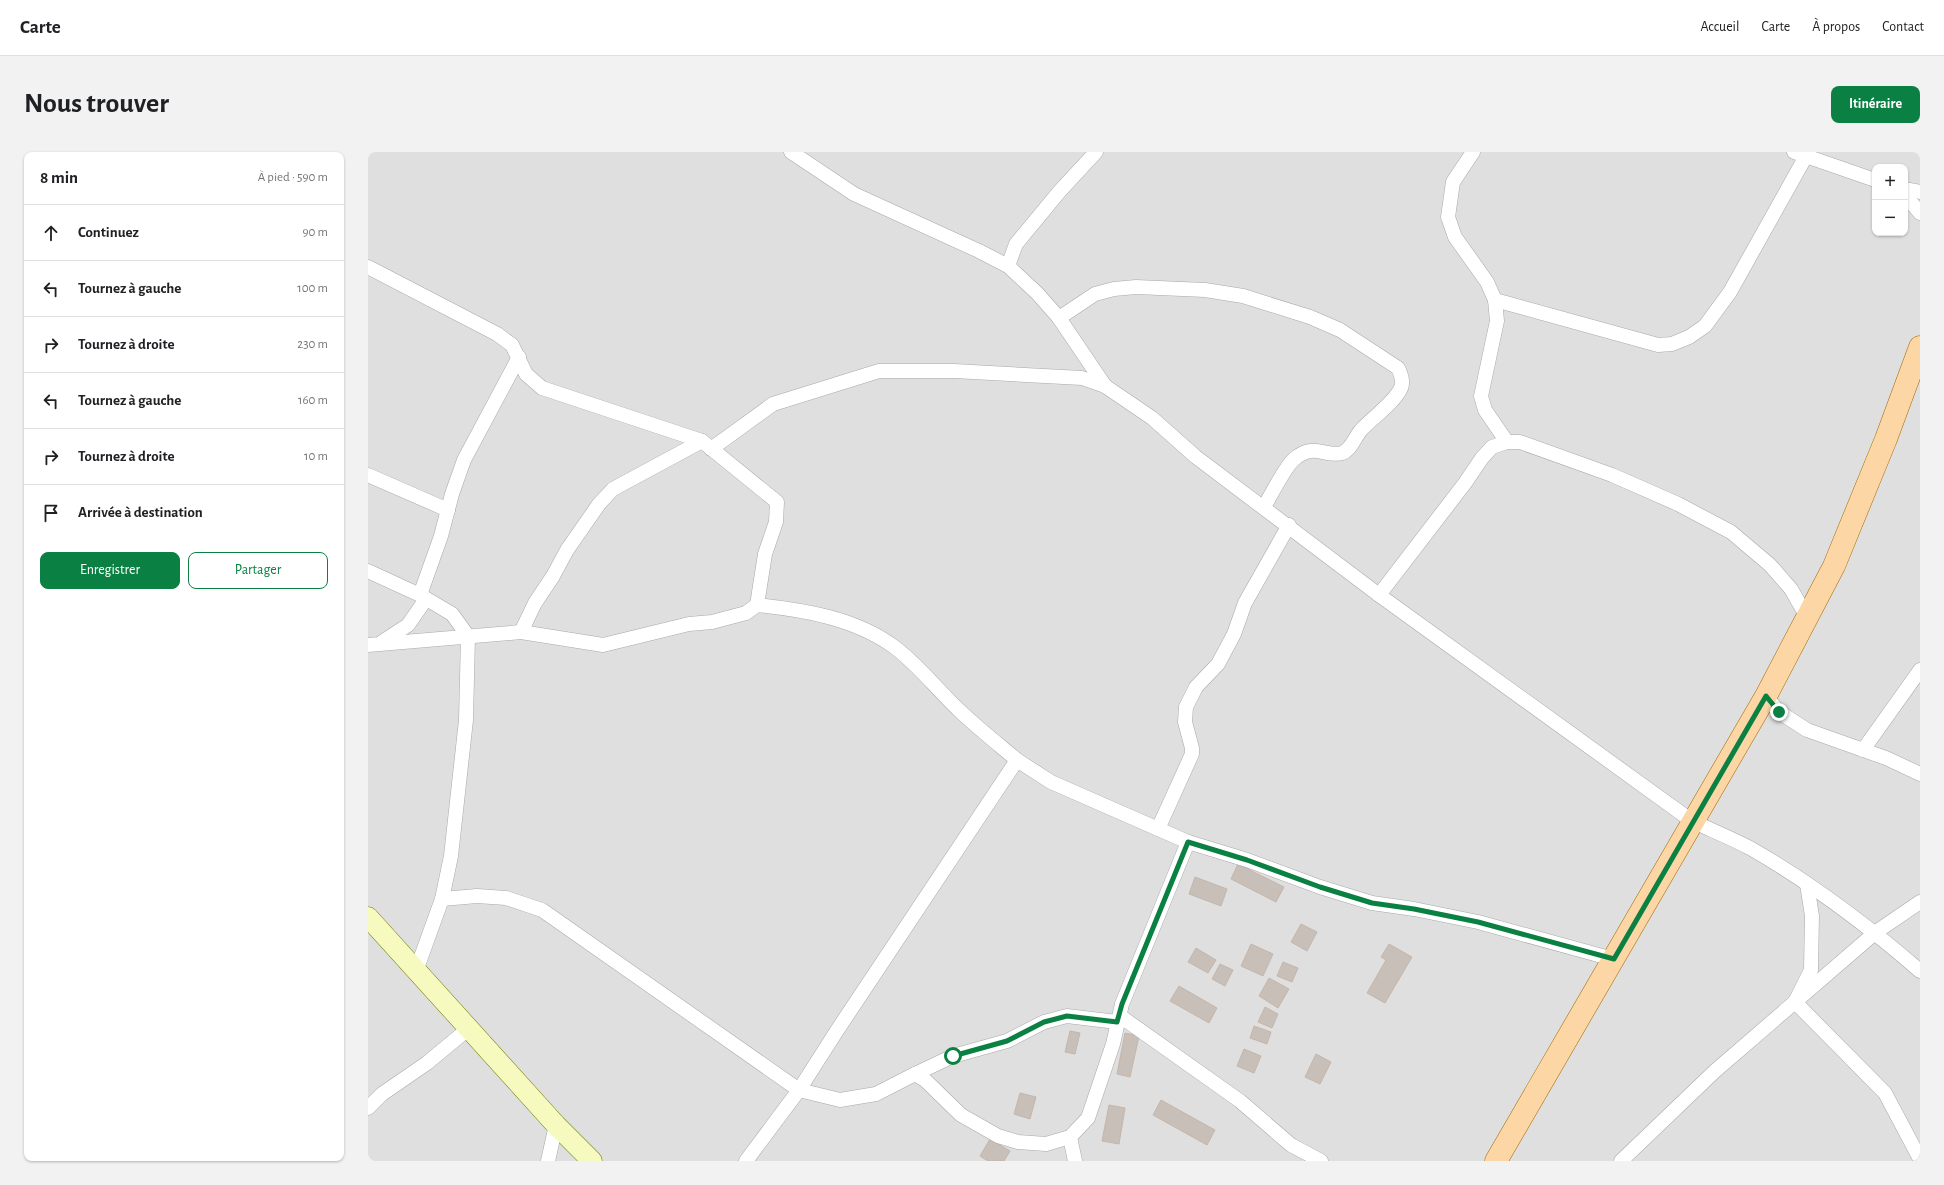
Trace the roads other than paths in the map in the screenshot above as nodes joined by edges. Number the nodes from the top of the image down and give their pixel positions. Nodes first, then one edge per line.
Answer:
1 (792, 152) edge
2 (1096, 152) edge
3 (1473, 152) edge
4 (1800, 154) edge
5 (1872, 179) edge
6 (1908, 190) edge
7 (1920, 192) edge
8 (1908, 199) edge
9 (1920, 213) edge
10 (1008, 266) junction
11 (368, 267) edge
12 (1495, 300) junction
13 (1059, 318) junction
14 (1920, 347) edge
15 (519, 357) junction
16 (1105, 386) junction
17 (1507, 442) junction
18 (707, 445) junction
19 (368, 475) edge
20 (1264, 506) junction
21 (448, 510) junction
22 (1289, 525) junction
23 (368, 571) edge
24 (1379, 595) junction
25 (423, 597) junction
26 (757, 605) junction
27 (1807, 617) junction
28 (521, 632) junction
29 (468, 636) junction
30 (374, 644) edge
31 (1920, 670) edge
32 (1766, 696) junction
33 (1863, 750) junction
34 (1017, 760) junction
35 (1920, 774) edge
36 (1692, 821) junction
37 (1158, 829) junction
38 (1188, 842) junction
39 (1807, 884) junction
40 (442, 899) junction
41 (1920, 902) edge
42 (368, 917) edge
43 (1876, 932) junction
44 (1614, 959) junction
45 (416, 970) junction
46 (1920, 971) edge
47 (1796, 1002) junction
48 (1118, 1019) junction
49 (468, 1029) junction
50 (915, 1074) junction
51 (799, 1090) junction
52 (368, 1108) edge
53 (556, 1125) junction
54 (1070, 1137) junction
55 (1920, 1159) edge
56 (548, 1161) edge
57 (592, 1161) edge
58 (746, 1161) edge
59 (1076, 1161) edge
60 (1320, 1161) edge
61 (1496, 1161) edge
62 (1621, 1161) edge

1 - 10 street
2 - 10 street
3 - 12 street
4 - 5 street
4 - 12 street
6 - 7 street
8 - 9 street
10 - 13 street
11 - 15 street
12 - 17 street
13 - 16 street
13 - 20 street
14 - 27 main road
15 - 18 street
15 - 21 street
16 - 18 street
16 - 20 street
17 - 24 street
17 - 27 street
18 - 26 street
18 - 28 street
19 - 21 street
20 - 22 street
21 - 25 street
22 - 24 street
22 - 37 street
23 - 25 street
24 - 36 street
25 - 29 street
25 - 30 street
26 - 28 street
26 - 34 street
27 - 32 main road
28 - 29 street
29 - 30 street
29 - 40 street
31 - 33 street
32 - 33 street
32 - 36 main road
33 - 35 street
34 - 37 street
34 - 51 street
36 - 39 street
36 - 44 main road
37 - 38 street
38 - 44 street
38 - 48 street
39 - 43 street
39 - 47 street
40 - 45 street
40 - 51 street
41 - 43 street
42 - 45 main road
43 - 46 street
43 - 47 street
44 - 61 main road
45 - 49 main road
47 - 55 street
47 - 62 street
48 - 50 street
48 - 54 street
48 - 60 street
49 - 52 street
49 - 53 main road
50 - 51 street
50 - 54 street
51 - 58 street
53 - 56 street
53 - 57 main road
54 - 59 street

